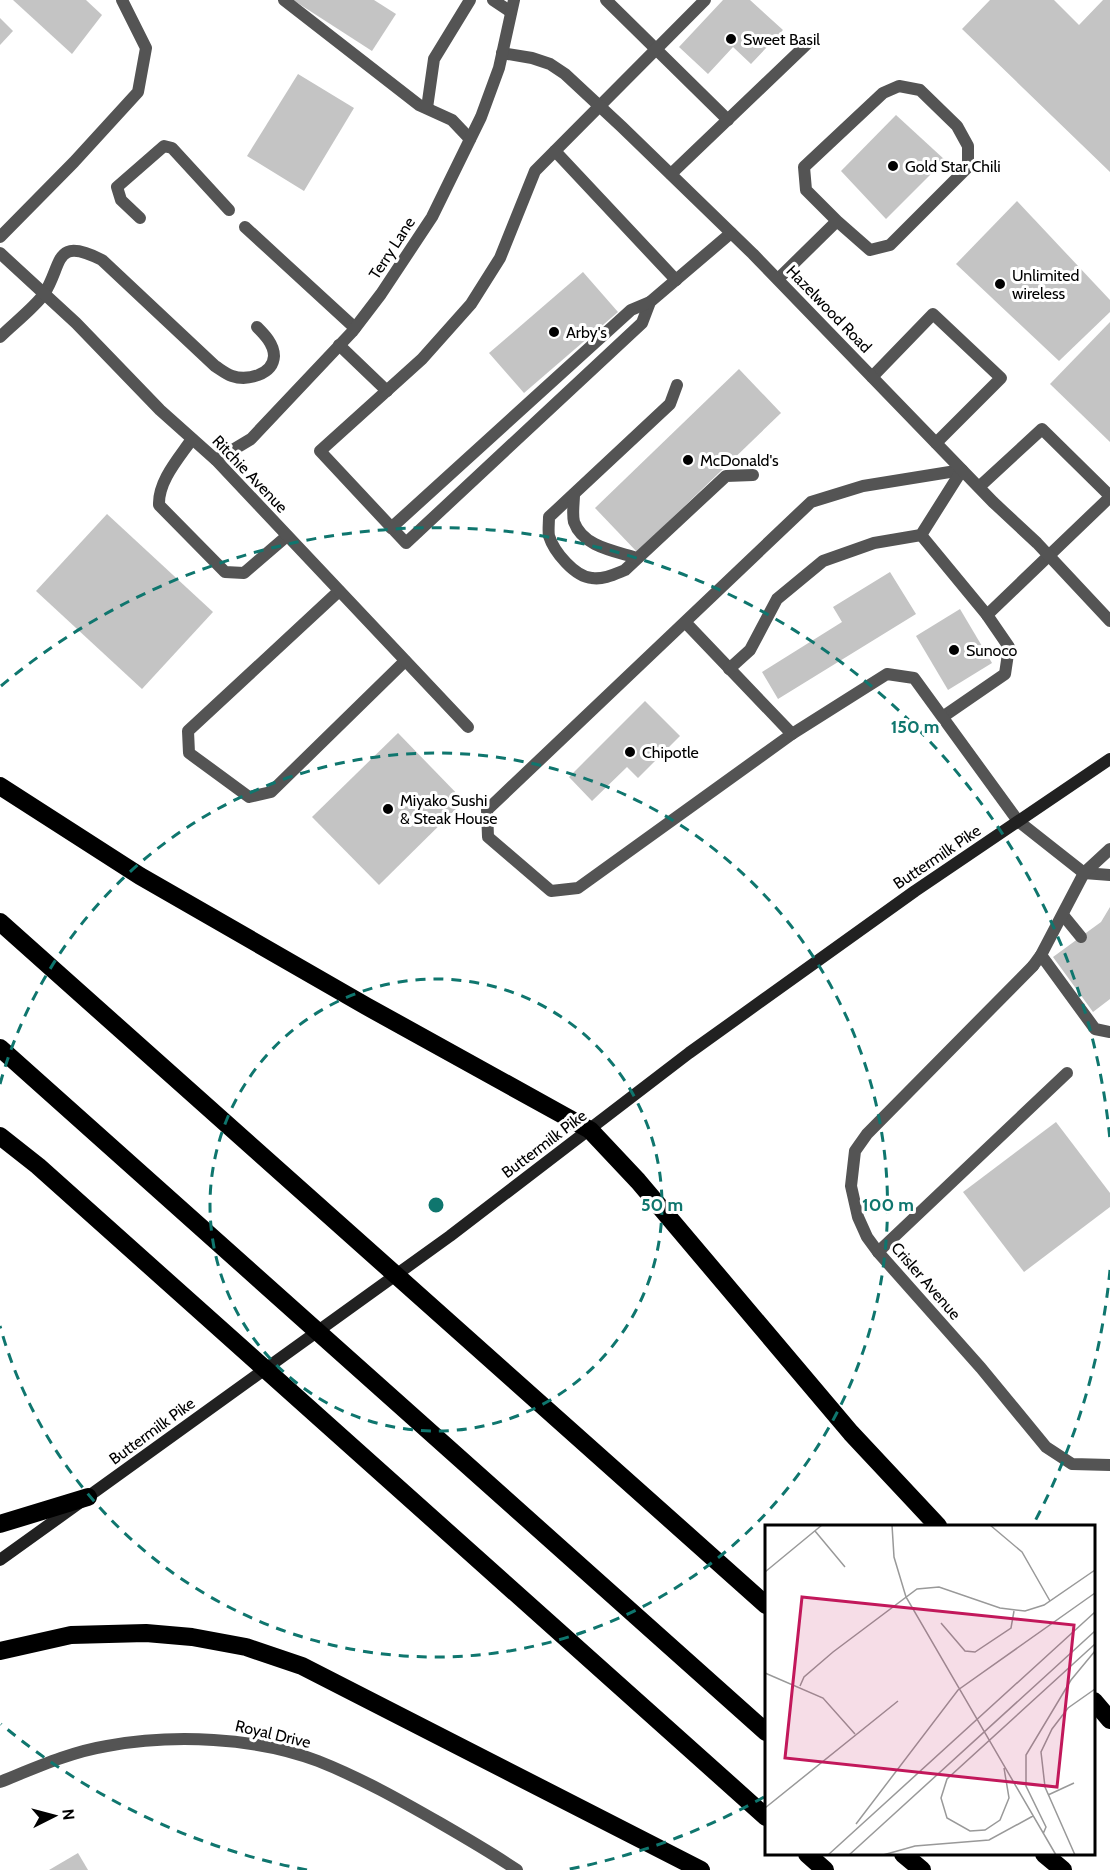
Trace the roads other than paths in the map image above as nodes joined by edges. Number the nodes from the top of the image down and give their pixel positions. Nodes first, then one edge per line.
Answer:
1 (122, 0) edge
2 (284, 0) edge
3 (470, 0) edge
4 (493, 0) edge
5 (606, 0) edge
6 (705, 0) edge
7 (512, 6) edge
8 (809, 42) dead end
9 (657, 49) junction
10 (502, 53) junction
11 (600, 106) junction
12 (427, 108) junction
13 (729, 120) junction
14 (471, 139) junction
15 (555, 151) junction
16 (671, 174) junction
17 (229, 210) dead end
18 (140, 218) dead end
19 (837, 221) junction
20 (245, 227) dead end
21 (731, 232) junction
22 (0, 237) edge
23 (0, 254) edge
24 (778, 279) junction
25 (676, 280) junction
26 (44, 294) junction
27 (650, 302) junction
28 (257, 327) dead end
29 (355, 328) junction
30 (0, 337) edge
31 (339, 345) junction
32 (872, 376) junction
33 (677, 385) dead end
34 (387, 391) junction
35 (192, 439) junction
36 (936, 443) junction
37 (216, 460) junction
38 (962, 470) junction
39 (753, 475) dead end
40 (979, 488) junction
41 (574, 494) junction
42 (1110, 497) edge
43 (391, 528) junction
44 (921, 535) junction
45 (287, 536) junction
46 (1048, 555) junction
47 (638, 558) junction
48 (339, 591) junction
49 (987, 615) junction
50 (1110, 621) edge
51 (684, 622) junction
52 (405, 661) junction
53 (729, 669) junction
54 (944, 716) junction
55 (468, 727) dead end
56 (792, 734) junction
57 (1110, 759) edge
58 (0, 786) edge
59 (1018, 821) junction
60 (1110, 849) edge
61 (1084, 873) junction
62 (1110, 875) edge
63 (1063, 915) junction
64 (0, 922) edge
65 (1080, 937) dead end
66 (1041, 955) junction
67 (1110, 1032) edge
68 (0, 1048) edge
69 (1066, 1073) dead end
70 (590, 1130) junction
71 (0, 1136) edge
72 (878, 1252) junction
73 (1110, 1465) edge
74 (88, 1497) junction
75 (0, 1524) edge
76 (936, 1525) edge
77 (0, 1560) edge
78 (765, 1604) edge
79 (0, 1651) edge
80 (1095, 1702) edge
81 (1110, 1720) edge
82 (765, 1731) edge
83 (0, 1782) edge
84 (765, 1816) edge
85 (808, 1855) edge
86 (904, 1855) edge
87 (1045, 1855) edge
88 (518, 1870) edge
89 (701, 1870) edge
90 (825, 1870) edge
91 (922, 1870) edge
92 (1063, 1870) edge

1 - 22 street
2 - 12 street
3 - 12 street
4 - 7 street
5 - 9 street
6 - 9 street
7 - 10 street, Terry Lane
8 - 13 street
9 - 11 street
9 - 13 street
10 - 11 street, Hazelwood Road
10 - 14 street, Terry Lane
11 - 15 street
11 - 16 street, Hazelwood Road
12 - 14 street
13 - 16 street
14 - 29 street, Terry Lane
15 - 25 street
15 - 34 street
16 - 21 street, Hazelwood Road
17 - 18 street
19 - 19 street
19 - 24 street
20 - 29 street
21 - 24 street, Hazelwood Road
21 - 25 street
23 - 26 street, Ritchie Avenue
24 - 32 street, Hazelwood Road
25 - 27 street
26 - 28 street
26 - 30 street
26 - 35 street, Ritchie Avenue
27 - 43 street
27 - 43 street
29 - 31 street, Terry Lane
31 - 34 street
31 - 37 street, Terry Lane
32 - 36 street, Hazelwood Road
32 - 36 street
33 - 41 street
34 - 43 street
35 - 37 street, Ritchie Avenue
35 - 45 street
36 - 38 street, Hazelwood Road
37 - 45 street, Ritchie Avenue
38 - 40 street, Hazelwood Road
38 - 44 street
38 - 51 street
39 - 47 street
40 - 42 street
40 - 46 street, Hazelwood Road
41 - 47 street
41 - 47 street
42 - 46 street
44 - 49 street
44 - 53 street
45 - 48 street, Ritchie Avenue
46 - 49 street
46 - 50 street, Hazelwood Road
48 - 52 street, Ritchie Avenue
48 - 52 street
49 - 54 street
51 - 53 street
51 - 56 street
52 - 55 street, Ritchie Avenue
53 - 56 street
54 - 56 street
54 - 59 street
57 - 59 main road, Buttermilk Pike
58 - 70 highway
59 - 61 street
59 - 70 main road, Buttermilk Pike
60 - 61 street
61 - 62 street
61 - 63 street, Crisler Avenue
63 - 65 street
63 - 66 street, Crisler Avenue
64 - 78 highway
66 - 67 street
66 - 72 street, Crisler Avenue
68 - 82 highway
69 - 72 street
70 - 74 main road, Buttermilk Pike
70 - 76 highway
71 - 84 highway
72 - 73 street, Crisler Avenue
74 - 75 highway
74 - 77 main road, Buttermilk Pike
79 - 89 highway
80 - 81 highway
83 - 88 street, Royal Drive
85 - 90 highway
86 - 91 highway
87 - 92 highway

